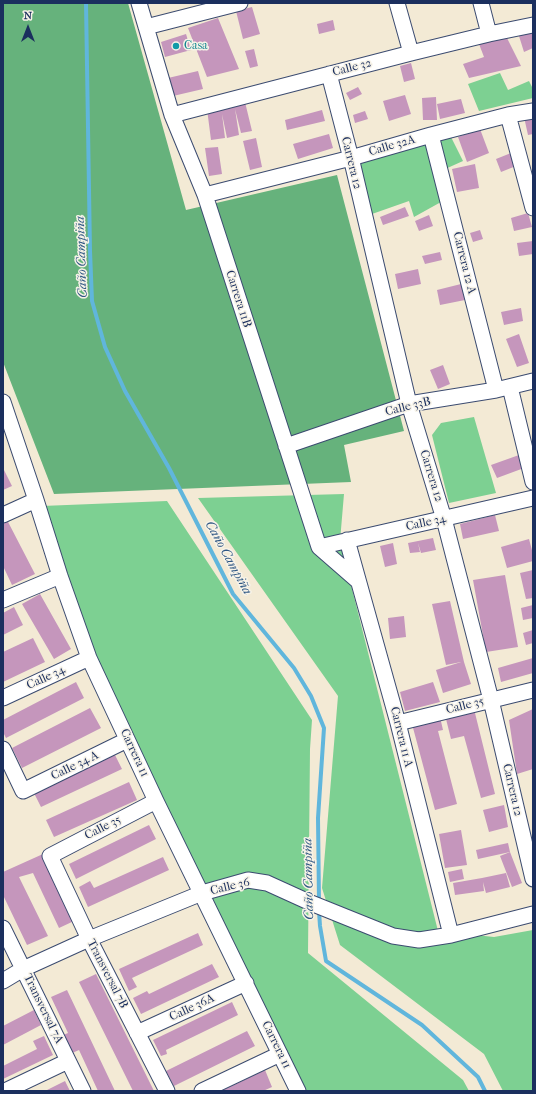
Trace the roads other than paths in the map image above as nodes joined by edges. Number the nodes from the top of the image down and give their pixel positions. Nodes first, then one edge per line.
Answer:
1 (139, 3) edge
2 (240, 3) edge
3 (397, 3) edge
4 (481, 3) edge
5 (533, 26) edge
6 (146, 27) junction
7 (490, 34) junction
8 (411, 53) junction
9 (329, 74) junction
10 (533, 111) edge
11 (172, 115) junction
12 (508, 115) junction
13 (431, 135) junction
14 (350, 158) junction
15 (205, 195) junction
16 (533, 208) edge
17 (533, 382) edge
18 (503, 388) junction
19 (3, 402) edge
20 (409, 404) junction
21 (6, 421) edge
22 (286, 446) junction
23 (533, 482) edge
24 (533, 498) edge
25 (36, 500) junction
26 (3, 515) edge
27 (444, 519) junction
28 (347, 540) junction
29 (319, 547) junction
30 (60, 576) junction
31 (358, 581) junction
32 (3, 600) edge
33 (89, 658) junction
34 (533, 690) edge
35 (3, 698) edge
36 (491, 700) junction
37 (398, 723) junction
38 (127, 740) junction
39 (3, 749) edge
40 (156, 801) junction
41 (50, 856) joint
42 (533, 880) edge
43 (202, 893) junction
44 (533, 914) edge
45 (3, 928) edge
46 (451, 935) junction
47 (89, 939) junction
48 (23, 970) junction
49 (3, 981) edge
50 (246, 983) junction
51 (138, 1033) junction
52 (280, 1054) junction
53 (68, 1062) junction
54 (5, 1091) edge
55 (83, 1091) edge
56 (167, 1091) edge
57 (202, 1091) edge
58 (298, 1091) edge

1 - 6 street, Carrera 11B
2 - 6 street
3 - 8 street
4 - 7 street
5 - 7 street, Calle 32
6 - 11 street, Carrera 11B
7 - 8 street, Calle 32
8 - 9 street, Calle 32
9 - 11 street, Calle 32
9 - 14 street, Carrera 12
10 - 12 street, Calle 32A
11 - 15 street, Carrera 11B
12 - 13 street, Calle 32A
12 - 16 street
13 - 14 street, Calle 32A
13 - 18 street, Carrera 12 A
14 - 15 street, Calle 32A
14 - 20 street, Carrera 12
15 - 22 street, Carrera 11B
17 - 18 street, Calle 33B
18 - 20 street, Calle 33B
18 - 23 street, Carrera 12 A
19 - 21 street, Carrera 11
20 - 22 street, Calle 33B
20 - 27 street, Carrera 12
21 - 25 street, Carrera 11
22 - 29 street, Carrera 11B
24 - 27 street, Calle 34
25 - 26 street
25 - 30 street, Carrera 11
27 - 28 street, Calle 34
27 - 36 street, Carrera 12
28 - 29 street, Calle 34
28 - 31 street, Carrera 11 A
29 - 31 street
30 - 32 street
30 - 33 street, Carrera 11
31 - 37 street, Carrera 11 A
33 - 35 street, Calle 34
33 - 38 street, Carrera 11
34 - 36 street, Calle 35
36 - 37 street, Calle 35
36 - 42 street, Carrera 12
37 - 46 street, Carrera 11 A
38 - 39 street, Calle 34 A
38 - 40 street, Carrera 11
40 - 41 street, Calle 35
40 - 43 street, Carrera 11
41 - 47 street, Transversal 7B
43 - 46 street, Calle 36
43 - 47 street, Calle 36
43 - 50 street, Carrera 11
44 - 46 street, Calle 36
45 - 48 street, Transversal 7A
47 - 48 street, Calle 36
47 - 51 street, Transversal 7B
48 - 49 street, Calle 36
48 - 53 street, Transversal 7A
50 - 51 street, Calle 36A
50 - 52 street, Carrera 11
51 - 56 street, Transversal 7B
52 - 57 street
52 - 58 street, Carrera 11
53 - 54 street
53 - 55 street, Transversal 7A

